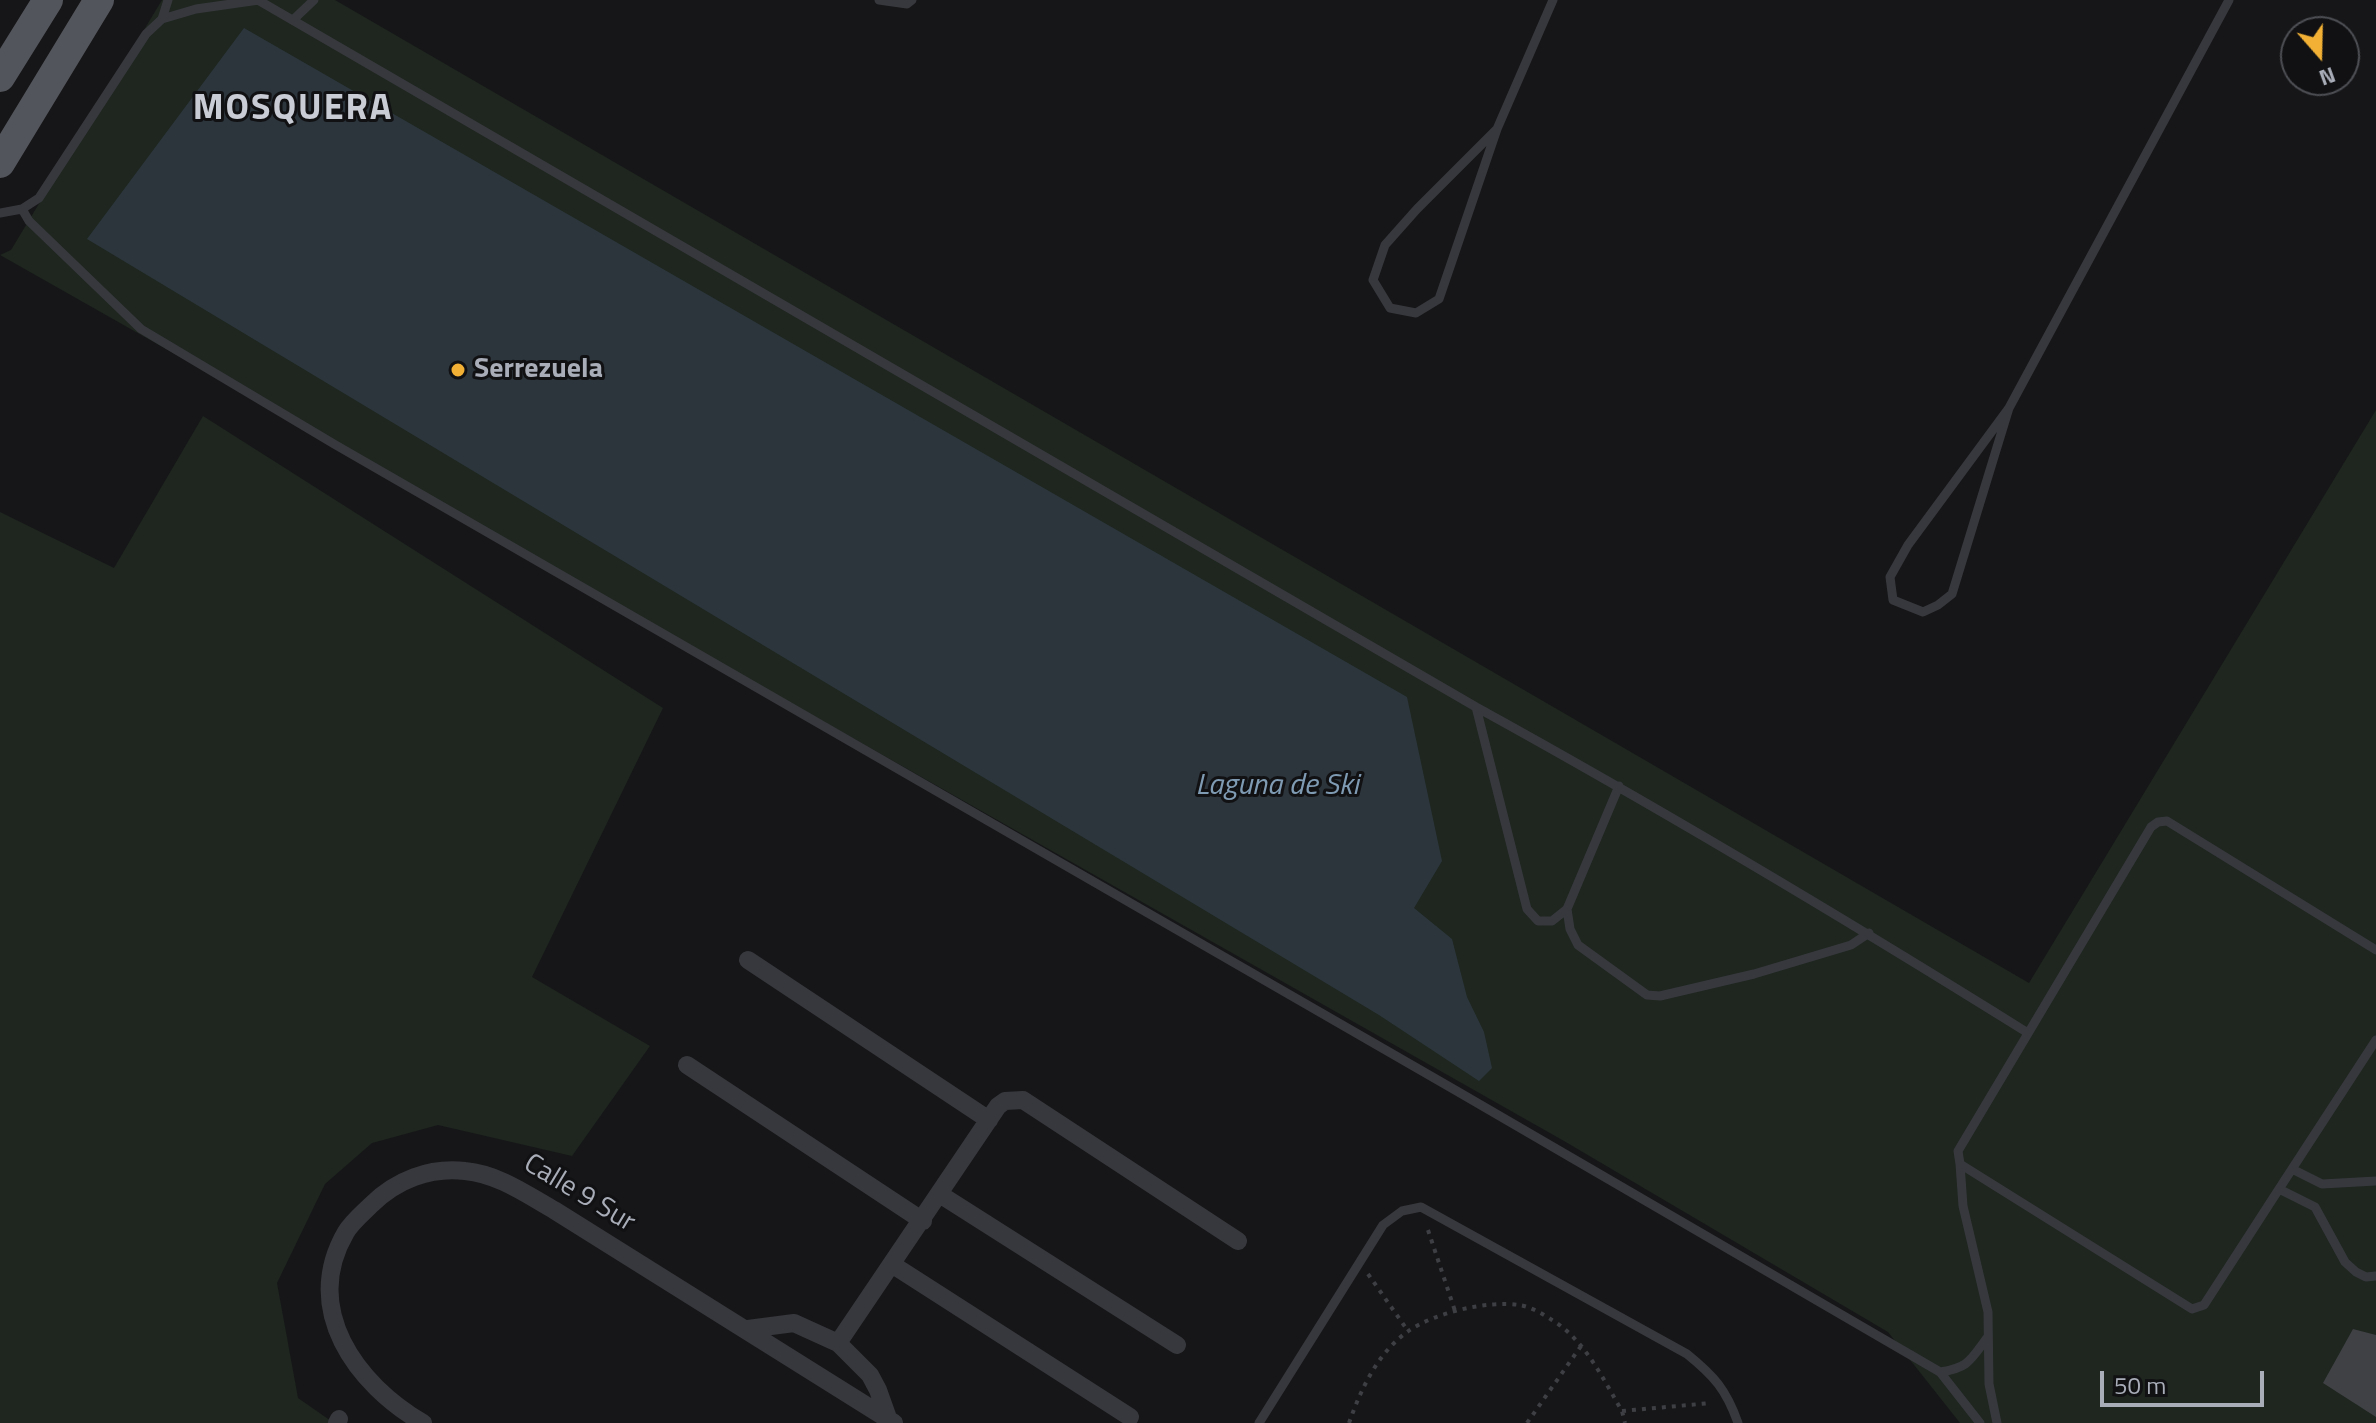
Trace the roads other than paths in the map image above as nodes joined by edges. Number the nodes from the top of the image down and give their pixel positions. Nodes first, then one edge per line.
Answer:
1 (48, 0) edge
2 (99, 0) edge
3 (168, 0) edge
4 (259, 0) edge
5 (314, 0) edge
6 (879, 0) edge
7 (912, 0) edge
8 (1553, 0) edge
9 (2229, 0) edge
10 (162, 19) junction
11 (294, 19) junction
12 (0, 77) edge
13 (1497, 129) junction
14 (0, 163) edge
15 (22, 209) junction
16 (0, 213) edge
17 (2009, 408) junction
18 (1476, 707) junction
19 (1619, 786) junction
20 (1567, 909) junction
21 (1869, 933) junction
22 (2376, 950) edge
23 (748, 960) dead end
24 (2028, 1033) junction
25 (2376, 1040) edge
26 (687, 1065) dead end
27 (989, 1120) junction
28 (1960, 1164) junction
29 (2292, 1169) junction
30 (2376, 1181) edge
31 (2279, 1189) junction
32 (941, 1195) junction
33 (923, 1221) junction
34 (1238, 1241) dead end
35 (893, 1265) junction
36 (2376, 1276) edge
37 (748, 1329) junction
38 (1989, 1336) junction
39 (838, 1343) junction
40 (1177, 1345) dead end
41 (1940, 1372) junction
42 (1130, 1417) dead end
43 (891, 1421) edge
44 (423, 1423) edge
45 (1259, 1423) edge
46 (1738, 1423) edge
47 (1980, 1423) edge
48 (1997, 1423) edge

1 - 12 main road
2 - 14 main road
3 - 10 lane
4 - 10 lane
4 - 11 lane
5 - 11 lane
6 - 7 lane
8 - 13 lane
9 - 17 lane
10 - 15 lane
11 - 18 lane
13 - 13 lane
15 - 16 lane
15 - 41 lane
17 - 17 lane
18 - 19 lane
18 - 20 lane
19 - 20 lane
19 - 21 lane
20 - 21 lane
21 - 24 lane
22 - 24 lane
23 - 27 street
24 - 28 lane
25 - 29 lane
26 - 33 street
27 - 32 street
27 - 34 street
28 - 31 lane
28 - 38 lane
29 - 30 lane
29 - 31 lane
31 - 36 lane
32 - 33 street
32 - 40 street
33 - 35 street
35 - 39 street
35 - 42 street
37 - 39 street
37 - 43 street, Calle 9 Sur
37 - 44 street, Calle 9 Sur
38 - 41 lane
38 - 48 lane
39 - 43 street
41 - 47 lane
45 - 46 lane

